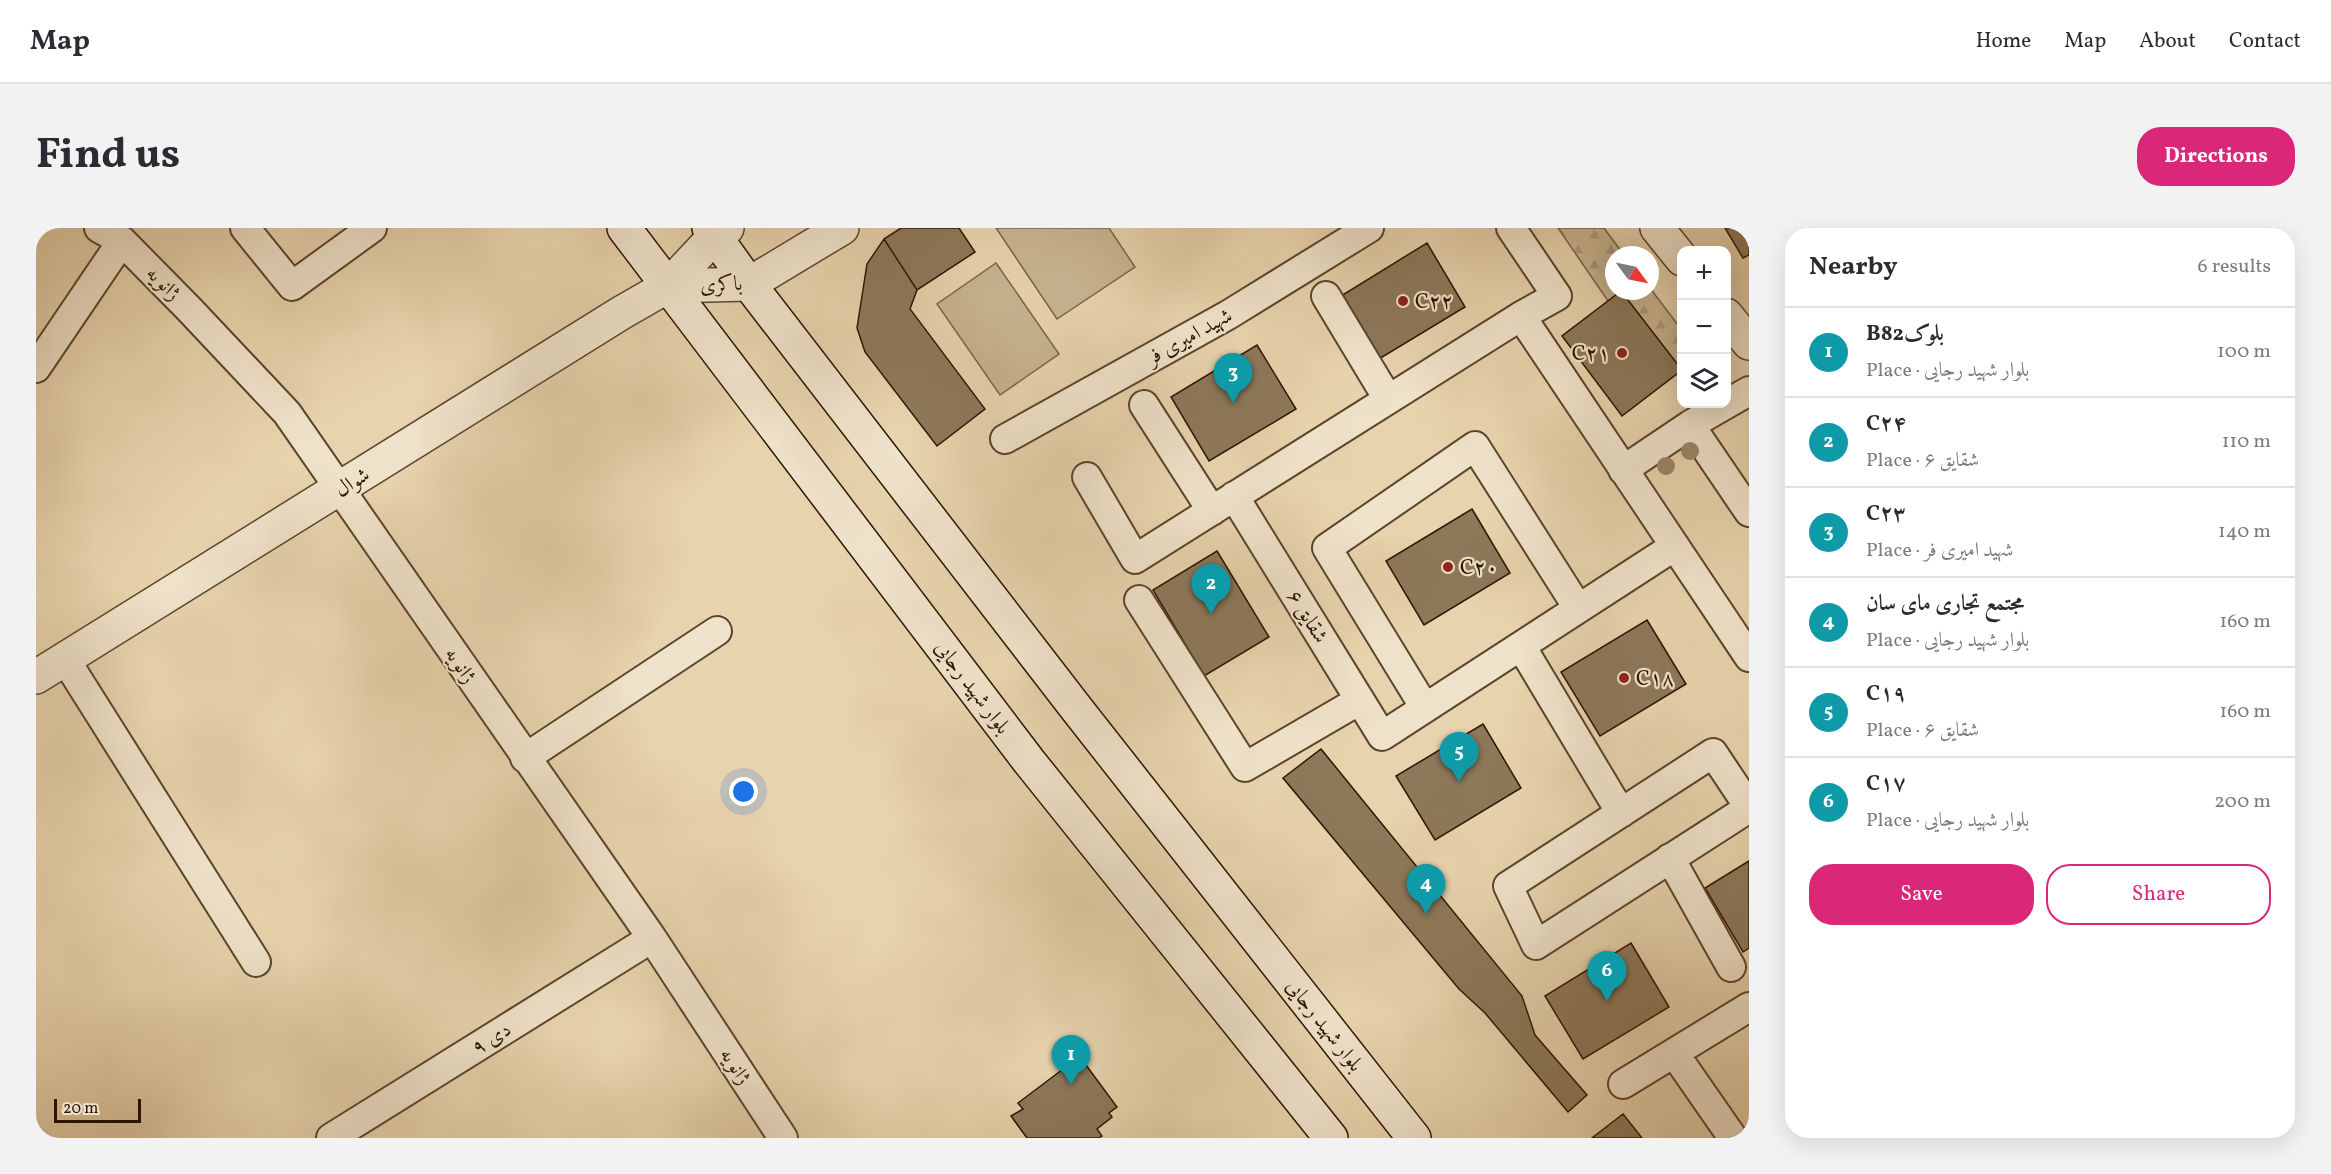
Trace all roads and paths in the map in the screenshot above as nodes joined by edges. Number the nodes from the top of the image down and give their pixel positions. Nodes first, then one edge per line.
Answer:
1 (245, 228) edge
2 (372, 228) edge
3 (624, 228) edge
4 (842, 228) edge
5 (1369, 228) edge
6 (1511, 228) edge
7 (1657, 228) edge
8 (717, 231) edge
9 (111, 235) edge
10 (1677, 253) edge
11 (749, 284) junction
12 (668, 286) junction
13 (1326, 296) dead end
14 (1521, 316) junction
15 (1731, 321) edge
16 (1749, 343) edge
17 (36, 368) edge
18 (1749, 391) edge
19 (1388, 399) junction
20 (1144, 405) dead end
21 (1690, 425) junction
22 (1005, 439) dead end
23 (1623, 470) junction
24 (1087, 477) dead end
25 (340, 489) junction
26 (1223, 503) junction
27 (1749, 512) edge
28 (1675, 546) junction
29 (1139, 600) dead end
30 (1578, 608) junction
31 (717, 631) dead end
32 (1521, 646) junction
33 (1749, 657) edge
34 (65, 659) junction
35 (36, 677) edge
36 (1360, 700) junction
37 (1425, 708) junction
38 (525, 758) junction
39 (1749, 807) edge
40 (1621, 813) junction
41 (1670, 858) junction
42 (652, 938) junction
43 (256, 962) dead end
44 (1731, 967) dead end
45 (1747, 1012) edge
46 (1674, 1053) junction
47 (1623, 1084) dead end
48 (331, 1138) edge
49 (783, 1138) edge
50 (1331, 1138) edge
51 (1414, 1138) edge
52 (1733, 1138) edge

1 - 2 street
3 - 12 main road, بلوار شهید رجایی
4 - 11 main road, باکری
5 - 22 street, شهید امیری فر
6 - 14 street
7 - 10 main road
8 - 11 main road, بلوار شهید رجایی
8 - 12 main road, باکری
9 - 17 street
9 - 25 street, ژانویه
11 - 12 main road, باکری
11 - 51 main road, بلوار شهید رجایی
12 - 25 main road, شوال
12 - 50 main road, بلوار شهید رجایی
13 - 19 street
14 - 19 street
14 - 23 street
15 - 16 main road
18 - 21 street
19 - 26 street
20 - 26 street, شقایق ۶
21 - 23 street
21 - 27 street
23 - 28 street
24 - 26 street
25 - 34 main road, شوال
25 - 38 street, ژانویه
26 - 36 street, شقایق ۶
28 - 30 street
28 - 33 street
29 - 36 street
30 - 32 street
30 - 37 street
31 - 38 street
32 - 37 street
32 - 40 street
34 - 35 main road, شوال
34 - 43 street
36 - 37 street, شقایق ۶
38 - 42 street, ژانویه
39 - 40 street
39 - 41 street
40 - 41 street
41 - 44 street
42 - 48 street, ۹ دی
42 - 49 street, ژانویه
45 - 46 street
46 - 47 street
46 - 52 street

